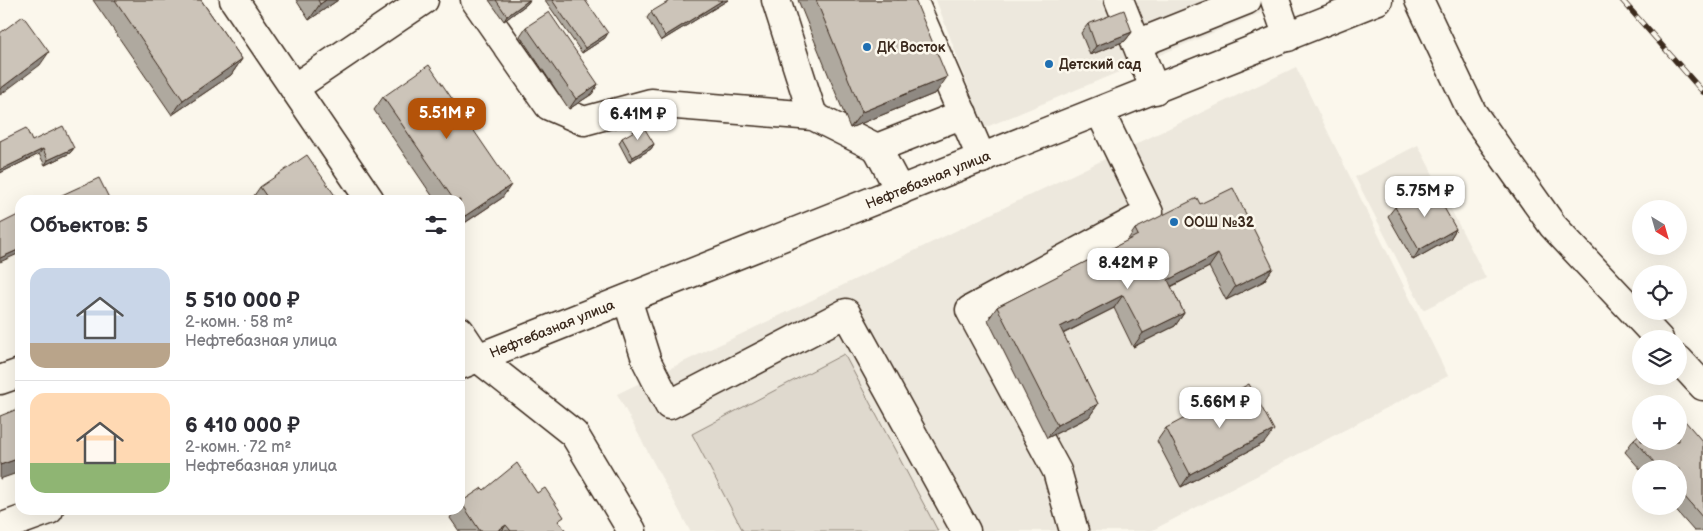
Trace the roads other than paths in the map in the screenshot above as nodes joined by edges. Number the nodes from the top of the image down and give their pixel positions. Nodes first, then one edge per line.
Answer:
1 (234, 0) edge
2 (424, 0) edge
3 (475, 0) edge
4 (776, 0) edge
5 (914, 0) edge
6 (1119, 0) edge
7 (1247, 0) edge
8 (1275, 0) edge
9 (1378, 0) edge
10 (1419, 0) edge
11 (1288, 37) junction
12 (1137, 44) junction
13 (294, 88) junction
14 (1155, 90) junction
15 (1100, 112) junction
16 (963, 114) junction
17 (812, 116) junction
18 (877, 148) junction
19 (982, 158) junction
20 (900, 191) junction
21 (367, 195) edge
22 (627, 299) junction
23 (1651, 330) edge
24 (465, 348) edge
25 (469, 361) edge
26 (1687, 369) edge
27 (15, 374) edge
28 (0, 380) edge
29 (1703, 386) edge
30 (35, 515) edge
31 (0, 528) edge
32 (632, 531) edge
33 (966, 531) edge
34 (1074, 531) edge

1 - 13 street
2 - 13 street
3 - 17 street
4 - 17 street
5 - 16 street
6 - 12 street
7 - 12 street
8 - 11 street
9 - 11 street, Нефтебазная улица
10 - 23 street
11 - 14 street, Нефтебазная улица
12 - 14 street
13 - 21 street
14 - 15 street, Нефтебазная улица
15 - 19 street, Нефтебазная улица
15 - 34 street
16 - 18 street
16 - 19 street
17 - 18 street
18 - 20 street
19 - 20 street, Нефтебазная улица
20 - 22 street, Нефтебазная улица
22 - 25 street, Нефтебазная улица
22 - 33 street
24 - 25 street, Нефтебазная улица
25 - 32 street
26 - 29 street
27 - 28 street
30 - 31 street

